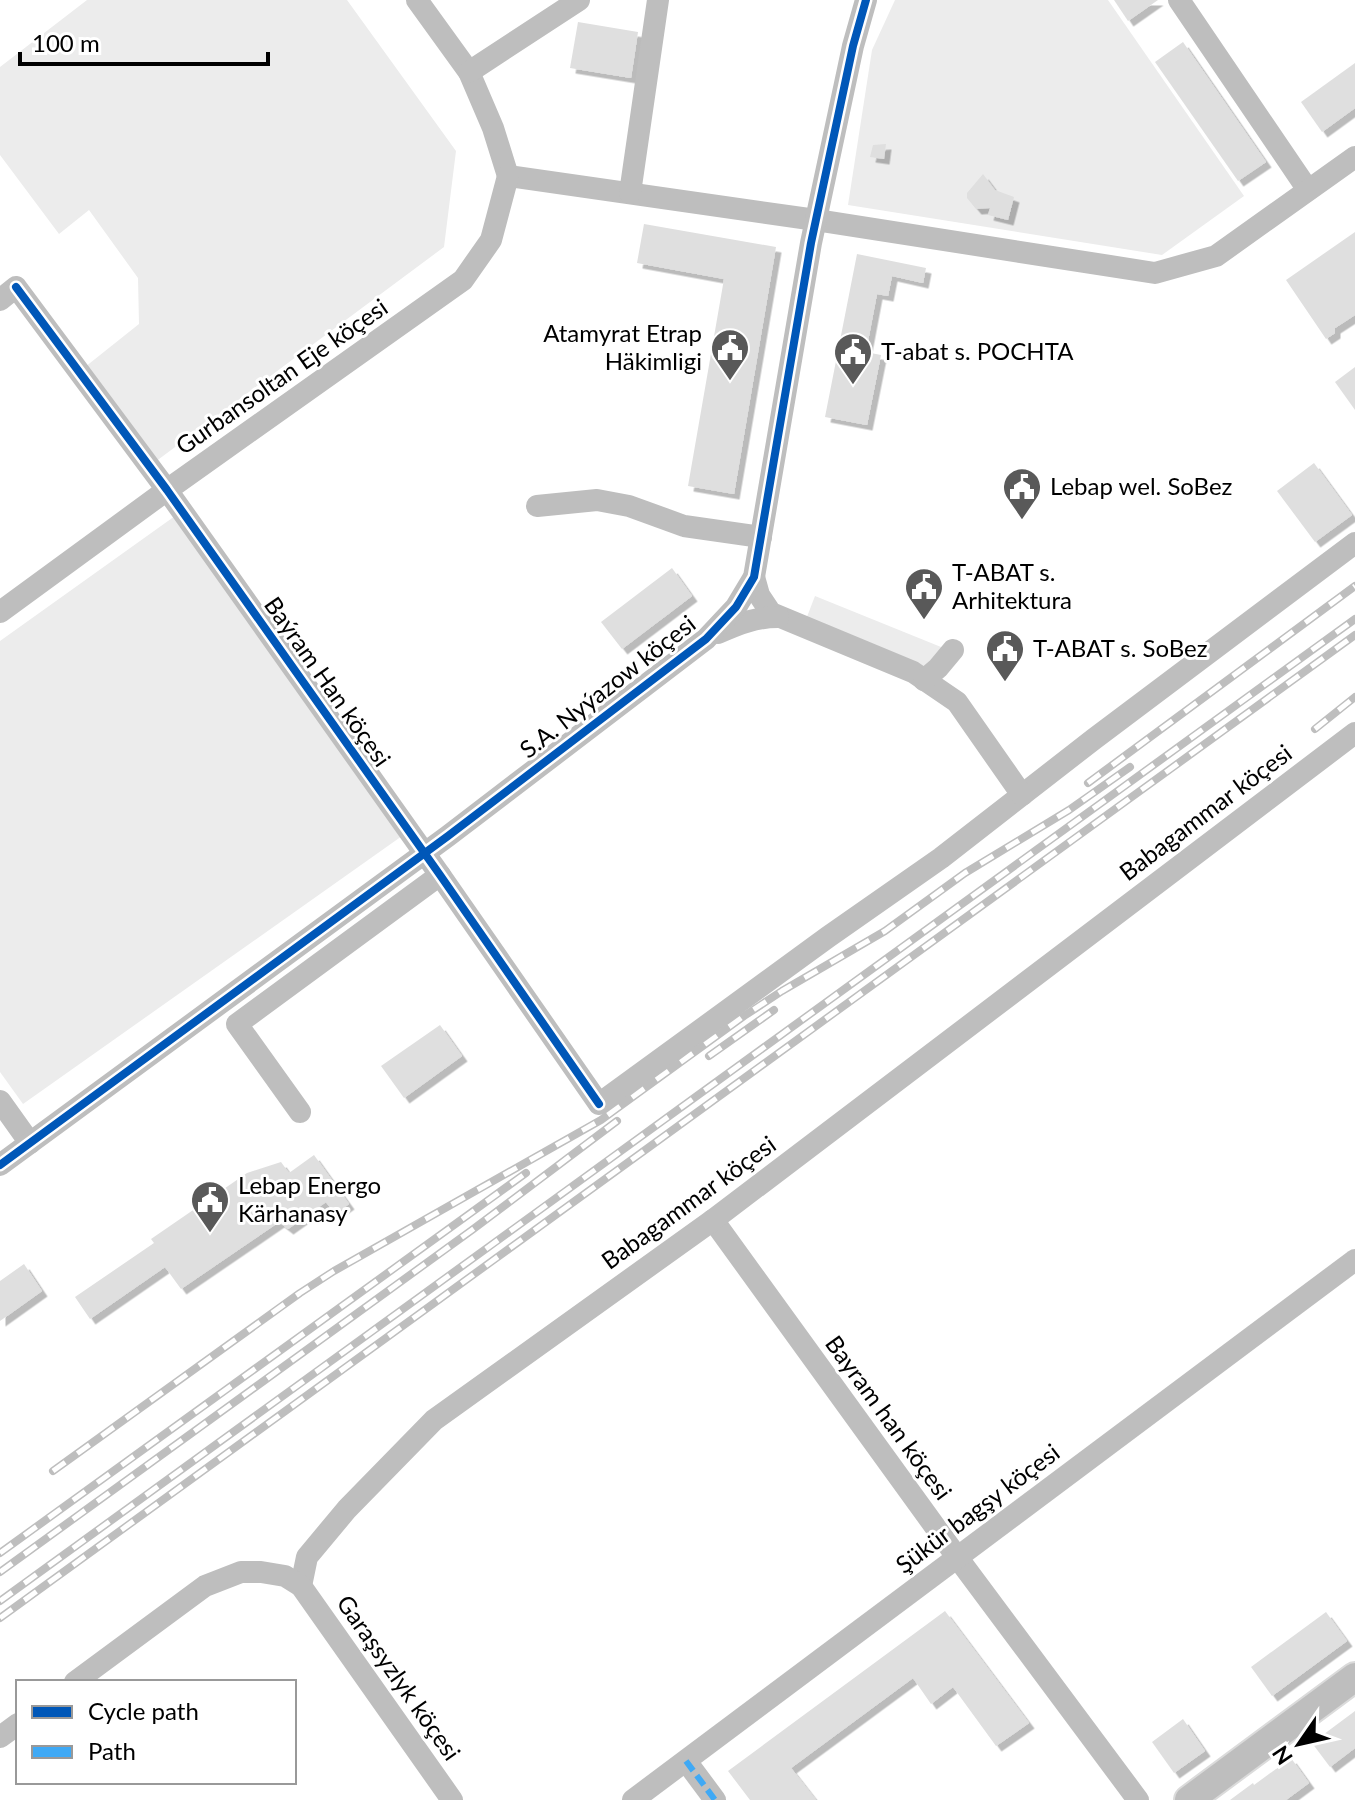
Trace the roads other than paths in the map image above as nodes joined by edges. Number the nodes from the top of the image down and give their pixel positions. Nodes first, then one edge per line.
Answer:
1 (417, 0) edge
2 (579, 0) edge
3 (658, 0) edge
4 (866, 0) edge
5 (1179, 0) edge
6 (469, 72) junction
7 (1355, 157) edge
8 (508, 176) junction
9 (1308, 190) junction
10 (630, 193) junction
11 (816, 220) junction
12 (8, 294) edge
13 (167, 490) junction
14 (537, 506) dead end
15 (761, 537) junction
16 (1355, 543) edge
17 (754, 577) junction
18 (0, 612) edge
19 (778, 617) junction
20 (706, 639) junction
21 (953, 650) dead end
22 (924, 680) junction
23 (1355, 733) edge
24 (1022, 795) junction
25 (424, 853) junction
26 (440, 875) junction
27 (0, 1101) edge
28 (300, 1112) dead end
29 (30, 1143) junction
30 (0, 1165) edge
31 (713, 1220) junction
32 (1355, 1260) edge
33 (957, 1557) junction
34 (301, 1586) junction
35 (1355, 1677) edge
36 (78, 1680) edge
37 (686, 1761) junction
38 (452, 1800) edge
39 (633, 1800) edge
40 (715, 1800) edge
41 (1138, 1800) edge
42 (1189, 1800) edge

1 - 6 street
2 - 6 street
3 - 10 street
4 - 11 street, S.A. Nyýazow köçesi
5 - 9 street
6 - 8 street
7 - 9 street
8 - 10 street
8 - 13 street, Gurbansoltan Eje köçesi
9 - 11 street
10 - 11 street
11 - 15 street, S.A. Nyýazow köçesi
12 - 13 street, Baýram Han köçesi
13 - 18 street, Gurbansoltan Eje köçesi
13 - 25 street, Baýram Han köçesi
14 - 15 street
15 - 17 street, S.A. Nyýazow köçesi
16 - 24 street
17 - 19 street
17 - 20 street, S.A. Nyýazow köçesi
19 - 20 street
19 - 22 street
20 - 25 street, S.A. Nyýazow köçesi
21 - 22 street
22 - 24 street
23 - 31 street, Babagammar köçesi
24 - 26 street, Baýram Han köçesi
25 - 26 street, Baýram Han köçesi
25 - 29 street, S.A. Nyýazow köçesi
26 - 28 street
27 - 29 street
29 - 30 street, S.A. Nyýazow köçesi
31 - 33 street, Bayram han köçesi
31 - 34 street, Babagammar köçesi
32 - 33 street, Şükür bagşy köçesi
33 - 37 street, Şükür bagşy köçesi
33 - 41 street, Bayram han köçesi
34 - 36 street
34 - 38 street, Garaşsyzlyk köçesi
35 - 42 main road
37 - 39 street, Şükür bagşy köçesi
37 - 40 street

